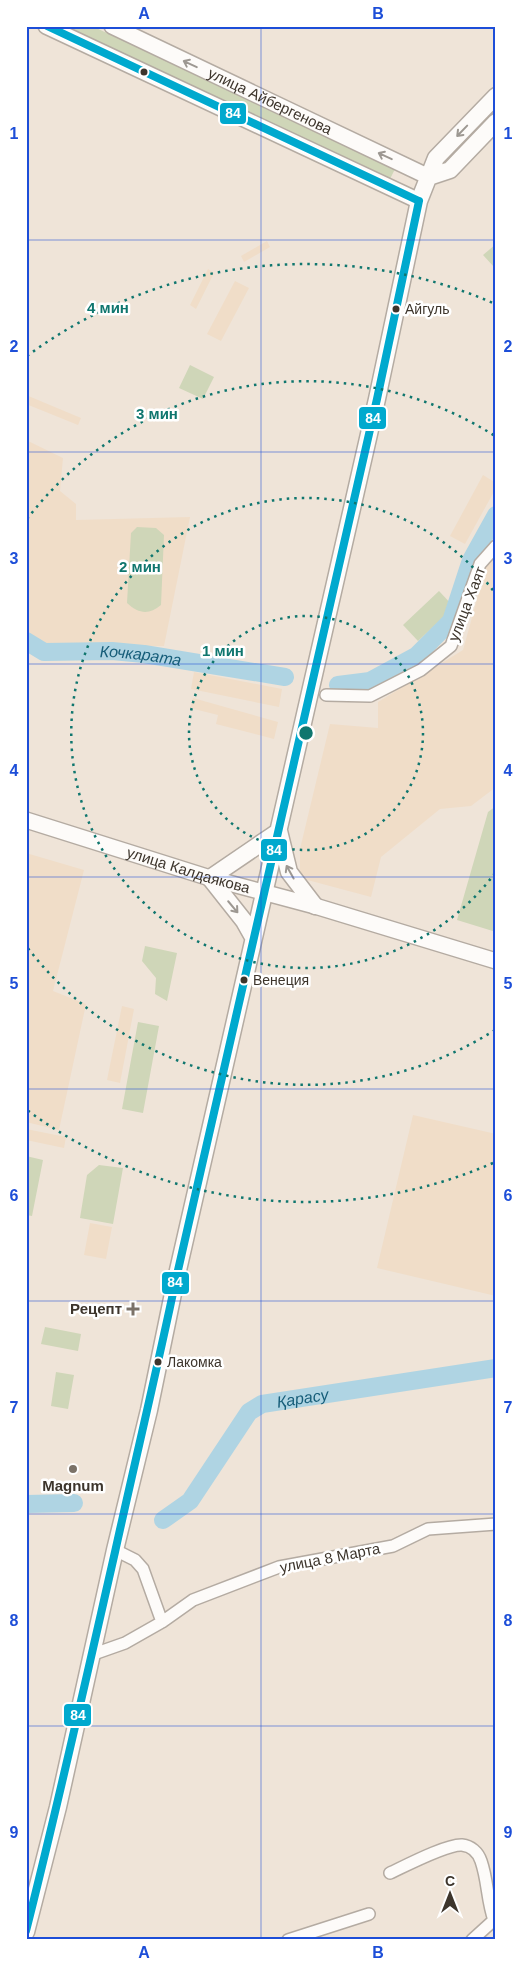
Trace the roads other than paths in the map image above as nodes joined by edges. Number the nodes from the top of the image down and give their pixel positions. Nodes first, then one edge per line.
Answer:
1 (46, 26) edge
2 (112, 26) edge
3 (496, 96) edge
4 (496, 122) edge
5 (429, 177) junction
6 (419, 201) junction
7 (496, 546) edge
8 (326, 695) dead end
9 (26, 820) edge
10 (279, 831) junction
11 (210, 878) junction
12 (264, 893) junction
13 (315, 906) junction
14 (253, 937) junction
15 (496, 961) edge
16 (496, 1524) edge
17 (114, 1550) junction
18 (162, 1622) junction
19 (91, 1655) junction
20 (390, 1873) dead end
21 (492, 1888) edge
22 (369, 1914) dead end
23 (26, 1932) edge
24 (288, 1940) edge
25 (472, 1940) edge

1 - 6 street, улица Айбергенова
5 -> 2 street, улица Айбергенова
3 -> 5 main road
4 - 5 main road
5 - 6 main road
6 - 10 main road
7 - 8 street, улица Хаят
9 - 11 street, улица Калдаякова
10 - 11 main road
10 - 12 main road
13 -> 10 main road
11 - 12 street, улица Калдаякова
11 -> 14 main road
12 - 13 street, улица Калдаякова
12 - 14 main road
13 - 15 street, улица Калдаякова
14 - 17 main road
16 - 18 street, улица 8 Марта
17 - 18 street
17 - 19 main road
18 - 19 street, улица 8 Марта
19 - 23 main road
20 - 21 street
21 - 25 street
22 - 24 street

